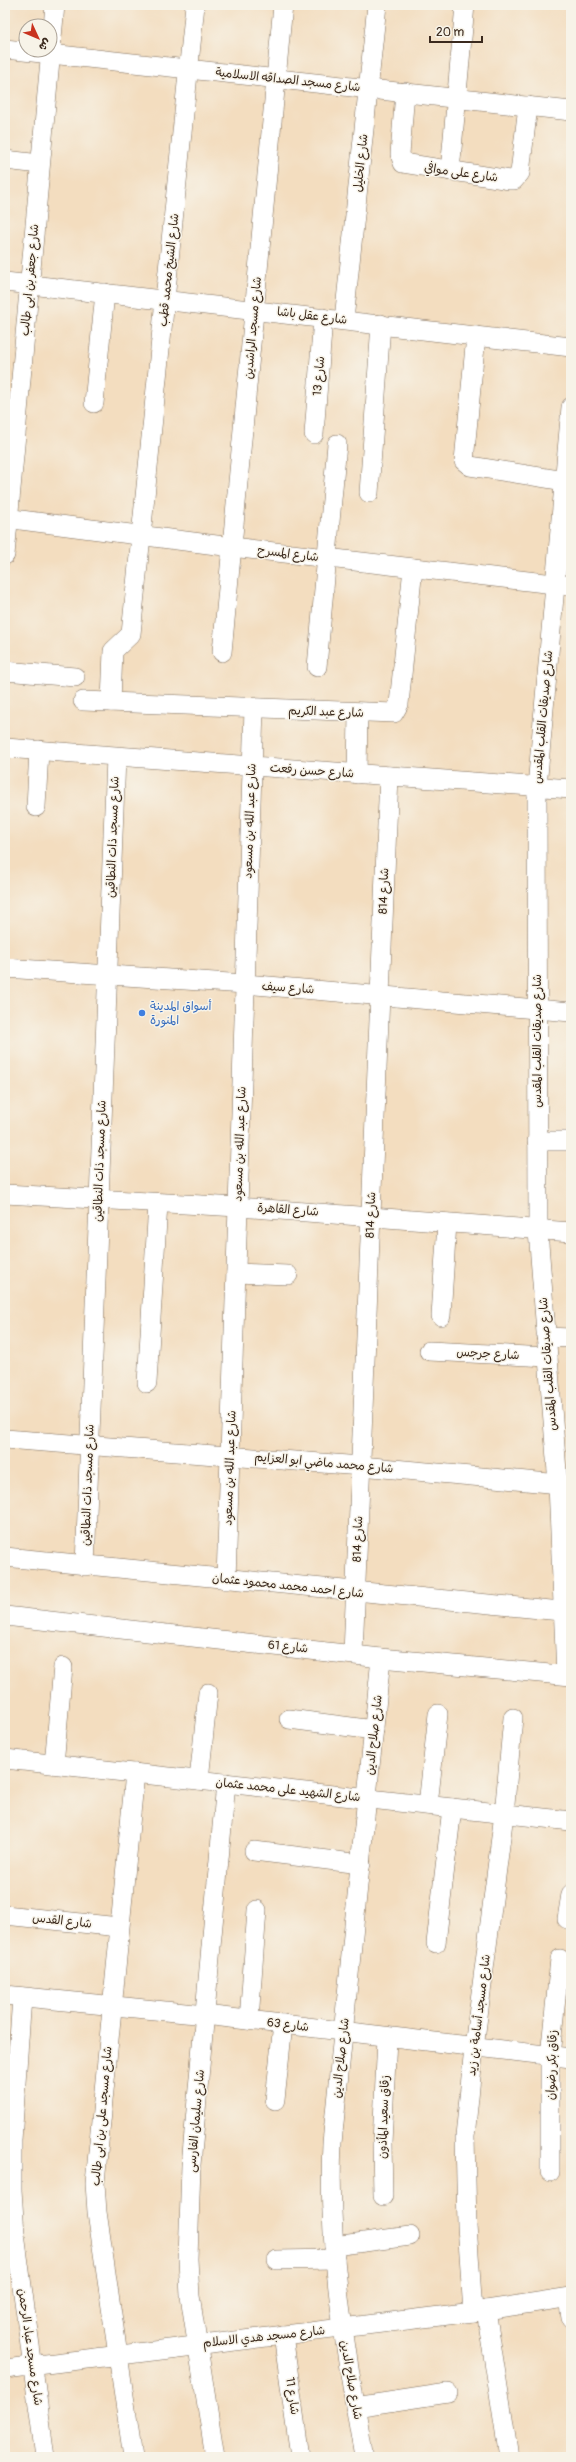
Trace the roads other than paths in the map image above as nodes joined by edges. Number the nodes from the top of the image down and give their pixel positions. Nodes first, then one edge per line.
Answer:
1 (55, 5) edge
2 (195, 5) edge
3 (283, 5) edge
4 (377, 5) edge
5 (464, 5) edge
6 (54, 18) edge
7 (5, 49) edge
8 (18, 50) edge
9 (58, 55) edge
10 (50, 58) edge
11 (188, 69) junction
12 (276, 78) junction
13 (368, 88) junction
14 (405, 92) junction
15 (456, 98) junction
16 (528, 106) junction
17 (571, 111) edge
18 (5, 160) edge
19 (40, 164) junction
20 (450, 171) junction
21 (5, 282) edge
22 (29, 284) junction
23 (105, 293) junction
24 (166, 300) junction
25 (255, 310) junction
26 (323, 318) junction
27 (344, 320) junction
28 (381, 324) junction
29 (476, 336) junction
30 (571, 347) edge
31 (94, 403) dead end
32 (571, 407) edge
33 (314, 434) dead end
34 (337, 444) dead end
35 (10, 451) edge
36 (565, 481) junction
37 (369, 493) dead end
38 (7, 518) edge
39 (142, 536) junction
40 (232, 547) junction
41 (5, 555) edge
42 (327, 558) junction
43 (413, 568) junction
44 (563, 585) edge
45 (222, 652) dead end
46 (317, 668) dead end
47 (5, 671) edge
48 (75, 677) dead end
49 (83, 701) dead end
50 (111, 702) junction
51 (254, 708) junction
52 (358, 713) junction
53 (5, 748) edge
54 (38, 750) junction
55 (116, 757) junction
56 (252, 767) junction
57 (357, 774) junction
58 (389, 776) junction
59 (536, 787) junction
60 (571, 789) edge
61 (36, 807) dead end
62 (5, 968) edge
63 (107, 975) junction
64 (245, 984) junction
65 (380, 995) junction
66 (537, 1009) junction
67 (571, 1012) edge
68 (537, 1141) junction
69 (571, 1141) edge
70 (5, 1194) edge
71 (99, 1200) junction
72 (158, 1204) junction
73 (238, 1207) junction
74 (371, 1217) junction
75 (447, 1223) junction
76 (538, 1231) junction
77 (571, 1232) edge
78 (236, 1272) junction
79 (288, 1275) dead end
80 (441, 1316) dead end
81 (546, 1336) junction
82 (571, 1338) edge
83 (429, 1351) dead end
84 (548, 1357) junction
85 (147, 1383) dead end
86 (5, 1439) edge
87 (89, 1445) junction
88 (230, 1456) junction
89 (361, 1466) junction
90 (564, 1484) edge
91 (5, 1557) edge
92 (85, 1566) junction
93 (226, 1580) junction
94 (356, 1593) junction
95 (567, 1612) edge
96 (5, 1616) edge
97 (353, 1654) junction
98 (382, 1658) junction
99 (63, 1667) dead end
100 (568, 1675) edge
101 (208, 1693) dead end
102 (438, 1714) dead end
103 (513, 1718) dead end
104 (290, 1719) dead end
105 (374, 1730) junction
106 (5, 1759) edge
107 (54, 1764) junction
108 (135, 1773) junction
109 (199, 1780) junction
110 (226, 1783) junction
111 (368, 1799) junction
112 (428, 1805) junction
113 (452, 1808) junction
114 (504, 1814) junction
115 (571, 1821) edge
116 (254, 1851) dead end
117 (361, 1864) junction
118 (571, 1894) edge
119 (257, 1910) dead end
120 (5, 1915) edge
121 (567, 1919) dead end
122 (120, 1927) junction
123 (436, 1943) dead end
124 (560, 1958) dead end
125 (13, 1996) edge
126 (112, 2006) junction
127 (205, 2015) junction
128 (249, 2020) junction
129 (283, 2024) junction
130 (344, 2031) junction
131 (388, 2038) junction
132 (474, 2047) junction
133 (550, 2056) junction
134 (571, 2058) edge
135 (275, 2100) dead end
136 (550, 2172) dead end
137 (384, 2196) dead end
138 (410, 2236) dead end
139 (334, 2252) junction
140 (277, 2260) dead end
141 (570, 2298) edge
142 (480, 2311) junction
143 (571, 2318) edge
144 (342, 2329) junction
145 (283, 2335) junction
146 (196, 2344) junction
147 (118, 2354) junction
148 (33, 2364) junction
149 (5, 2369) edge
150 (448, 2393) dead end
151 (355, 2407) junction
152 (45, 2457) edge
153 (133, 2457) edge
154 (215, 2457) edge
155 (300, 2457) edge
156 (364, 2457) edge
157 (509, 2457) edge

1 - 6 street, شارع جعفر بن ابى طالب
2 - 11 street, شارع الشيخ محمد قطب
3 - 12 street, شارع مسجد الراشدين
4 - 13 street, شارع الخليل
5 - 15 street
7 - 8 street, شارع مسجد الصداقه الاسلامية
9 - 11 street, شارع مسجد الصداقه الاسلامية
10 - 19 street, شارع جعفر بن ابى طالب
11 - 12 street, شارع مسجد الصداقه الاسلامية
11 - 24 street, شارع الشيخ محمد قطب
12 - 13 street, شارع مسجد الصداقه الاسلامية
12 - 25 street, شارع مسجد الراشدين
13 - 14 street, شارع مسجد الصداقه الاسلامية
13 - 27 street, شارع الخليل
14 - 15 street, شارع مسجد الصداقه الاسلامية
14 - 20 street, شارع على موافي
15 - 16 street, شارع مسجد الصداقه الاسلامية
15 - 20 street
16 - 17 street, شارع مسجد الصداقه الاسلامية
16 - 20 street, شارع على موافي
18 - 19 street
19 - 22 street, شارع جعفر بن ابى طالب
21 - 22 street, شارع عقل باشا
22 - 23 street, شارع عقل باشا
22 - 35 street, شارع جعفر بن ابى طالب
23 - 24 street, شارع عقل باشا
23 - 31 street
24 - 25 street, شارع عقل باشا
24 - 39 street, شارع الشيخ محمد قطب
25 - 26 street, شارع عقل باشا
25 - 40 street, شارع مسجد الراشدين
26 - 27 street, شارع عقل باشا
26 - 33 street, شارع 13
27 - 28 street, شارع عقل باشا
28 - 29 street, شارع عقل باشا
28 - 37 street
29 - 30 street, شارع عقل باشا
29 - 36 street
32 - 36 street, شارع صديقات القلب المقدس
34 - 42 street
35 - 38 street, شارع جعفر بن ابى طالب
36 - 44 street, شارع صديقات القلب المقدس
38 - 39 street, شارع المسرح
38 - 41 street, شارع جعفر بن ابى طالب
39 - 40 street, شارع المسرح
39 - 50 street
40 - 42 street, شارع المسرح
40 - 45 street, شارع مسجد الراشدين
42 - 43 street, شارع المسرح
42 - 46 street
43 - 44 street, شارع المسرح
43 - 52 street, شارع عبد الكريم
44 - 59 street, شارع صديقات القلب المقدس
47 - 48 street
49 - 50 street, شارع عبد الكريم
50 - 51 street, شارع عبد الكريم
51 - 52 street, شارع عبد الكريم
51 - 56 street, شارع عبد الله بن مسعود
52 - 57 street
53 - 54 street, شارع حسن رفعت
54 - 55 street, شارع حسن رفعت
54 - 61 street
55 - 56 street, شارع حسن رفعت
55 - 63 street, شارع مسجد ذات النطاقين
56 - 57 street, شارع حسن رفعت
56 - 64 street, شارع عبد الله بن مسعود
57 - 58 street, شارع حسن رفعت
58 - 59 street, شارع حسن رفعت
58 - 65 street, شارع 814
59 - 60 street, شارع حسن رفعت
59 - 66 street, شارع صديقات القلب المقدس
62 - 63 street, شارع سيف
63 - 64 street, شارع سيف
63 - 71 street, شارع مسجد ذات النطاقين
64 - 65 street, شارع سيف
64 - 73 street, شارع عبد الله بن مسعود
65 - 66 street, شارع سيف
65 - 74 street, شارع 814
66 - 67 street, شارع سيف
66 - 68 street, شارع صديقات القلب المقدس
68 - 69 street
68 - 76 street, شارع صديقات القلب المقدس
70 - 71 street, شارع القاهرة
71 - 72 street, شارع القاهرة
71 - 87 street, شارع مسجد ذات النطاقين
72 - 73 street, شارع القاهرة
72 - 85 street
73 - 74 street, شارع القاهرة
73 - 78 street, شارع عبد الله بن مسعود
74 - 75 street, شارع القاهرة
74 - 89 street, شارع 814
75 - 76 street, شارع القاهرة
75 - 80 street
76 - 77 street, شارع القاهرة
76 - 81 street, شارع صديقات القلب المقدس
78 - 79 street
78 - 88 street, شارع عبد الله بن مسعود
81 - 82 street
81 - 84 street, شارع صديقات القلب المقدس
83 - 84 street, شارع جرجس
84 - 90 street, شارع صديقات القلب المقدس
86 - 87 street, شارع محمد ماضي ابو العزايم
87 - 88 street, شارع محمد ماضي ابو العزايم
87 - 92 street, شارع مسجد ذات النطاقين
88 - 89 street, شارع محمد ماضي ابو العزايم
88 - 93 street, شارع عبد الله بن مسعود
89 - 90 street, شارع محمد ماضي ابو العزايم
89 - 94 street, شارع 814
90 - 95 street, شارع صديقات القلب المقدس
91 - 92 street, شارع احمد محمد محمود عثمان
92 - 93 street, شارع احمد محمد محمود عثمان
93 - 94 street, شارع احمد محمد محمود عثمان
94 - 95 street, شارع احمد محمد محمود عثمان
94 - 97 street, شارع 814
95 - 100 street, شارع صديقات القلب المقدس
96 - 97 street, شارع 61
97 - 98 street, شارع 61
98 - 100 street, شارع 61
98 - 105 street, شارع صلاح الدين
99 - 107 street
101 - 109 street
102 - 112 street
103 - 114 street, شارع مسجد أسامة بن زيد
104 - 105 street
105 - 111 street, شارع صلاح الدين
106 - 107 street, شارع الشهيد على محمد عثمان
107 - 108 street, شارع الشهيد على محمد عثمان
108 - 109 street, شارع الشهيد على محمد عثمان
108 - 122 street, شارع مسجد على بن ابى طالب
109 - 110 street, شارع الشهيد على محمد عثمان
110 - 111 street, شارع الشهيد على محمد عثمان
110 - 127 street, شارع سليمان الفارسى
111 - 112 street, شارع الشهيد على محمد عثمان
111 - 117 street, شارع صلاح الدين
112 - 113 street, شارع الشهيد على محمد عثمان
113 - 114 street, شارع الشهيد على محمد عثمان
113 - 123 street
114 - 115 street, شارع الشهيد على محمد عثمان
114 - 132 street, شارع مسجد أسامة بن زيد
116 - 117 street
117 - 130 street, شارع صلاح الدين
118 - 121 street
119 - 128 street
120 - 122 street, شارع القدس
122 - 126 street, شارع مسجد على بن ابى طالب
124 - 133 street, زقاق بكر رضوان
125 - 126 street, شارع 63
125 - 148 street, شارع مسجد عباد الرحمن
126 - 127 street, شارع 63
126 - 147 street, شارع مسجد على بن ابى طالب
127 - 128 street, شارع 63
127 - 146 street, شارع سليمان الفارسى
128 - 129 street, شارع 63
129 - 130 street, شارع 63
129 - 135 street
130 - 131 street, شارع 63
130 - 139 street, شارع صلاح الدين
131 - 132 street, شارع 63
131 - 137 street, زقاق سعيد المأذون
132 - 133 street, شارع 63
132 - 142 street, شارع مسجد أسامة بن زيد
133 - 134 street, شارع 63
133 - 136 street, زقاق بكر رضوان
138 - 139 street
139 - 140 street
139 - 144 street, شارع صلاح الدين
141 - 142 street, شارع مسجد هدي الاسلام
141 - 143 street
142 - 144 street, شارع مسجد هدي الاسلام
142 - 157 street, شارع مسجد أسامة بن زيد
144 - 145 street, شارع مسجد هدي الاسلام
144 - 151 street, شارع صلاح الدين
145 - 146 street, شارع مسجد هدي الاسلام
145 - 155 street, شارع 11
146 - 147 street, شارع مسجد هدي الاسلام
146 - 154 street, شارع سليمان الفارسى
147 - 148 street, شارع مسجد هدي الاسلام
147 - 153 street, شارع مسجد على بن ابى طالب
148 - 149 street, شارع مسجد هدي الاسلام
148 - 152 street, شارع مسجد عباد الرحمن
150 - 151 street
151 - 156 street, شارع صلاح الدين

